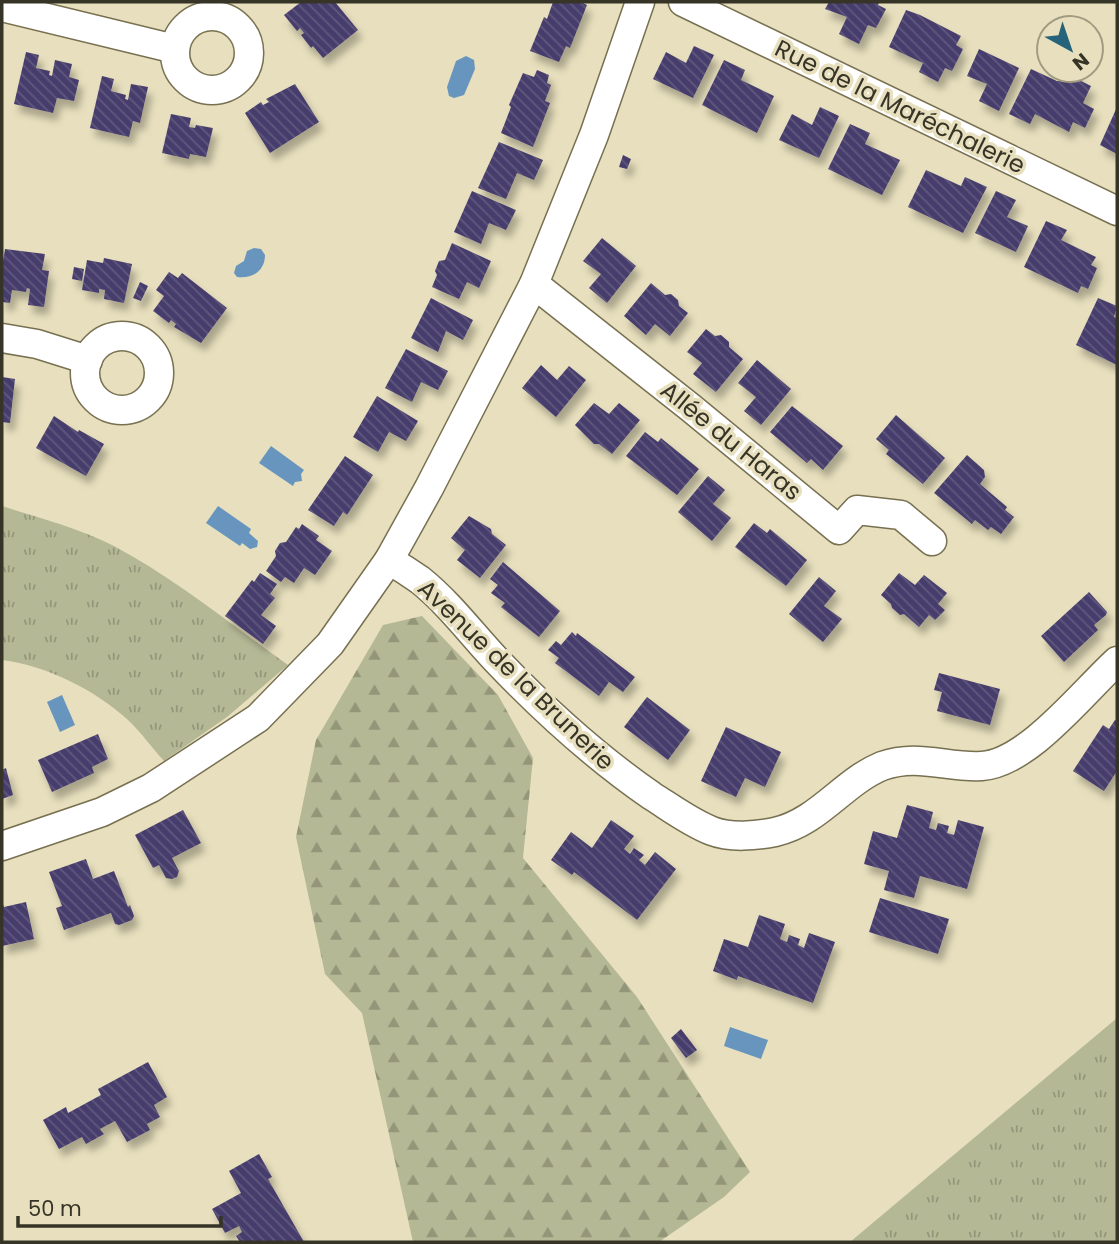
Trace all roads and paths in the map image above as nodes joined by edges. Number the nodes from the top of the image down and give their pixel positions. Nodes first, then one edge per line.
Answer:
1 (640, 2) edge
2 (683, 2) edge
3 (2, 7) edge
4 (175, 49) dead end
5 (1117, 211) edge
6 (534, 284) junction
7 (2, 338) edge
8 (88, 360) dead end
9 (932, 541) dead end
10 (389, 559) junction
11 (1117, 661) edge
12 (2, 846) edge

1 - 6 street
2 - 5 street, Rue de la Maréchalerie
3 - 4 street
6 - 9 street, Allée du Haras
6 - 10 street
7 - 8 street
10 - 11 street, Avenue de la Brunerie
10 - 12 street

